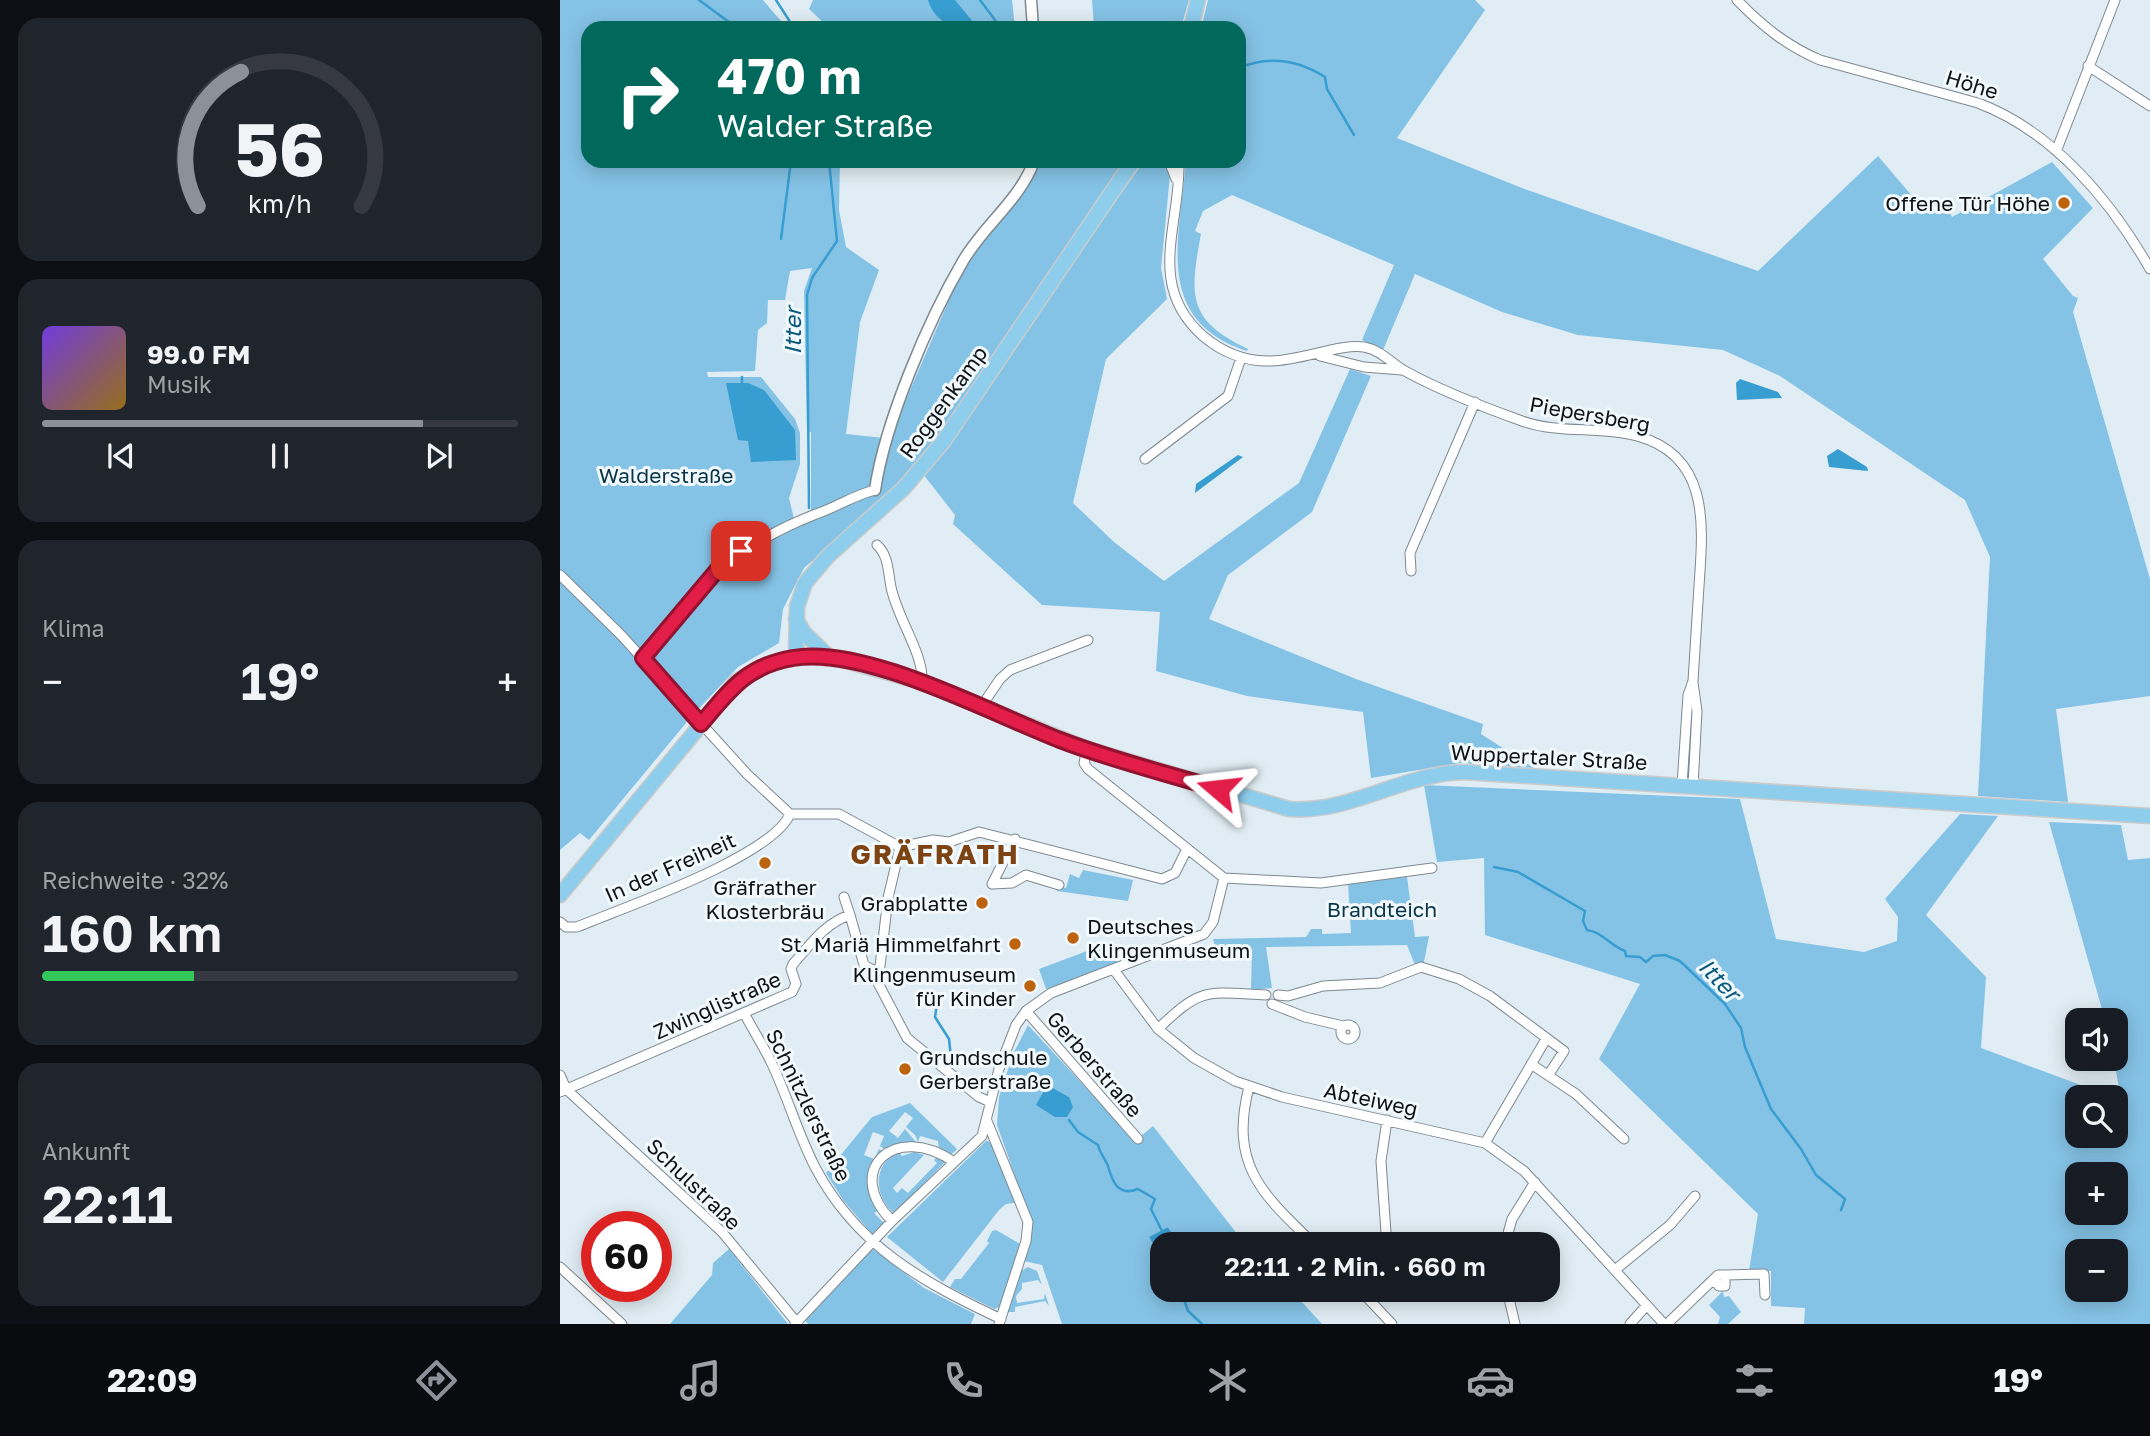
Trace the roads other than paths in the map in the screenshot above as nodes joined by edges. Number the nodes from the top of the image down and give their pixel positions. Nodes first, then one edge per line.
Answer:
1 (1031, 0) edge
2 (1198, 0) edge
3 (2115, 0) edge
4 (1742, 2) edge
5 (1032, 21) edge
6 (1193, 21) edge
7 (2088, 66) junction
8 (2150, 106) edge
9 (2057, 149) junction
10 (1031, 168) edge
11 (1128, 168) edge
12 (1172, 168) edge
13 (1178, 168) edge
14 (1177, 184) junction
15 (2149, 265) edge
16 (1316, 356) junction
17 (1241, 358) junction
18 (1404, 371) junction
19 (1475, 402) junction
20 (1145, 459) dead end
21 (875, 490) joint
22 (877, 545) dead end
23 (1411, 571) dead end
24 (560, 575) edge
25 (796, 620) junction
26 (1088, 640) dead end
27 (796, 657) junction
28 (643, 658) junction
29 (830, 658) junction
30 (922, 682) junction
31 (981, 707) junction
32 (701, 724) junction
33 (1087, 749) junction
34 (1687, 786) junction
35 (790, 814) junction
36 (2143, 816) edge
37 (1015, 839) junction
38 (900, 847) junction
39 (1187, 849) junction
40 (1432, 868) dead end
41 (1224, 878) junction
42 (1059, 885) dead end
43 (560, 895) edge
44 (844, 897) dead end
45 (848, 915) junction
46 (560, 922) edge
47 (1114, 970) junction
48 (877, 972) junction
49 (1266, 995) junction
50 (1278, 995) junction
51 (1272, 1004) junction
52 (1026, 1011) junction
53 (744, 1013) junction
54 (1343, 1026) dead end
55 (1158, 1028) junction
56 (1546, 1039) junction
57 (1531, 1064) junction
58 (1549, 1074) junction
59 (560, 1075) edge
60 (1249, 1087) junction
61 (563, 1090) edge
62 (990, 1102) junction
63 (1387, 1120) junction
64 (987, 1121) junction
65 (1138, 1139) dead end
66 (1624, 1139) dead end
67 (1485, 1143) junction
68 (954, 1162) junction
69 (1535, 1182) junction
70 (1695, 1196) dead end
71 (892, 1221) junction
72 (1301, 1232) edge
73 (1386, 1232) edge
74 (1508, 1232) edge
75 (872, 1242) junction
76 (560, 1267) edge
77 (1615, 1270) junction
78 (1765, 1295) dead end
79 (1371, 1302) edge
80 (1510, 1302) edge
81 (1647, 1305) junction
82 (1000, 1322) edge
83 (796, 1323) edge
84 (622, 1324) edge
85 (1392, 1324) edge
86 (1515, 1324) edge
87 (1630, 1324) edge
88 (1665, 1324) edge

1 - 5 street
2 - 6 main road
3 - 7 street
4 - 9 street, Höhe
7 - 8 street
7 - 9 street
9 - 15 street, Höhe
10 - 21 street
11 - 25 main road, Roggenkamp
12 - 14 street, Piepersberg
13 - 14 street, Piepersberg
14 - 17 street, Piepersberg
16 - 17 street, Piepersberg
16 - 18 street, Piepersberg
16 - 18 street, Piepersberg
17 - 20 street
18 - 19 street, Piepersberg
19 - 23 street
19 - 34 street, Piepersberg
21 - 28 street
22 - 30 street
24 - 28 street
25 - 27 main road, Roggenkamp
25 - 29 main road
26 - 31 street
27 - 29 main road, Wuppertaler Straße
27 - 32 main road, Wuppertaler Straße
28 - 32 street
29 - 30 main road, Wuppertaler Straße
30 - 31 main road, Wuppertaler Straße
31 - 33 main road, Wuppertaler Straße
32 - 35 street
32 - 43 main road, Wuppertaler Straße
33 - 34 main road, Wuppertaler Straße
33 - 39 street
34 - 36 main road, Wuppertaler Straße
35 - 38 street
35 - 46 street, In der Freiheit
37 - 38 street
37 - 39 street
37 - 42 street
38 - 48 street
39 - 41 street
40 - 41 street
41 - 47 street, Gerberstraße
44 - 45 street
45 - 48 street
45 - 53 street, Zwinglistraße
47 - 52 street, Gerberstraße
47 - 55 street, Abteiweg
48 - 62 street
49 - 50 street
49 - 51 street
49 - 55 street
50 - 51 street
50 - 56 street
51 - 54 street
52 - 62 street, Gerberstraße
52 - 65 street, Gerberstraße
53 - 61 street, Zwinglistraße
53 - 75 street, Schnitzlerstraße
55 - 60 street, Abteiweg
56 - 57 street
56 - 58 street
57 - 58 street
57 - 67 street
58 - 66 street
59 - 61 street, Schulstraße
60 - 63 street, Abteiweg
60 - 72 street
61 - 83 street, Schulstraße
62 - 64 street, Gerberstraße
63 - 67 street, Abteiweg
63 - 73 street
64 - 68 street
64 - 82 street
67 - 69 street, Abteiweg
68 - 71 street
68 - 71 street
69 - 74 street
69 - 77 street, Abteiweg
70 - 77 street
71 - 75 street
75 - 82 street, Schnitzlerstraße
75 - 83 street
76 - 84 street
77 - 81 street, Abteiweg
78 - 88 street, Abteiweg
79 - 85 street
80 - 86 street
81 - 87 street
81 - 88 street, Abteiweg

